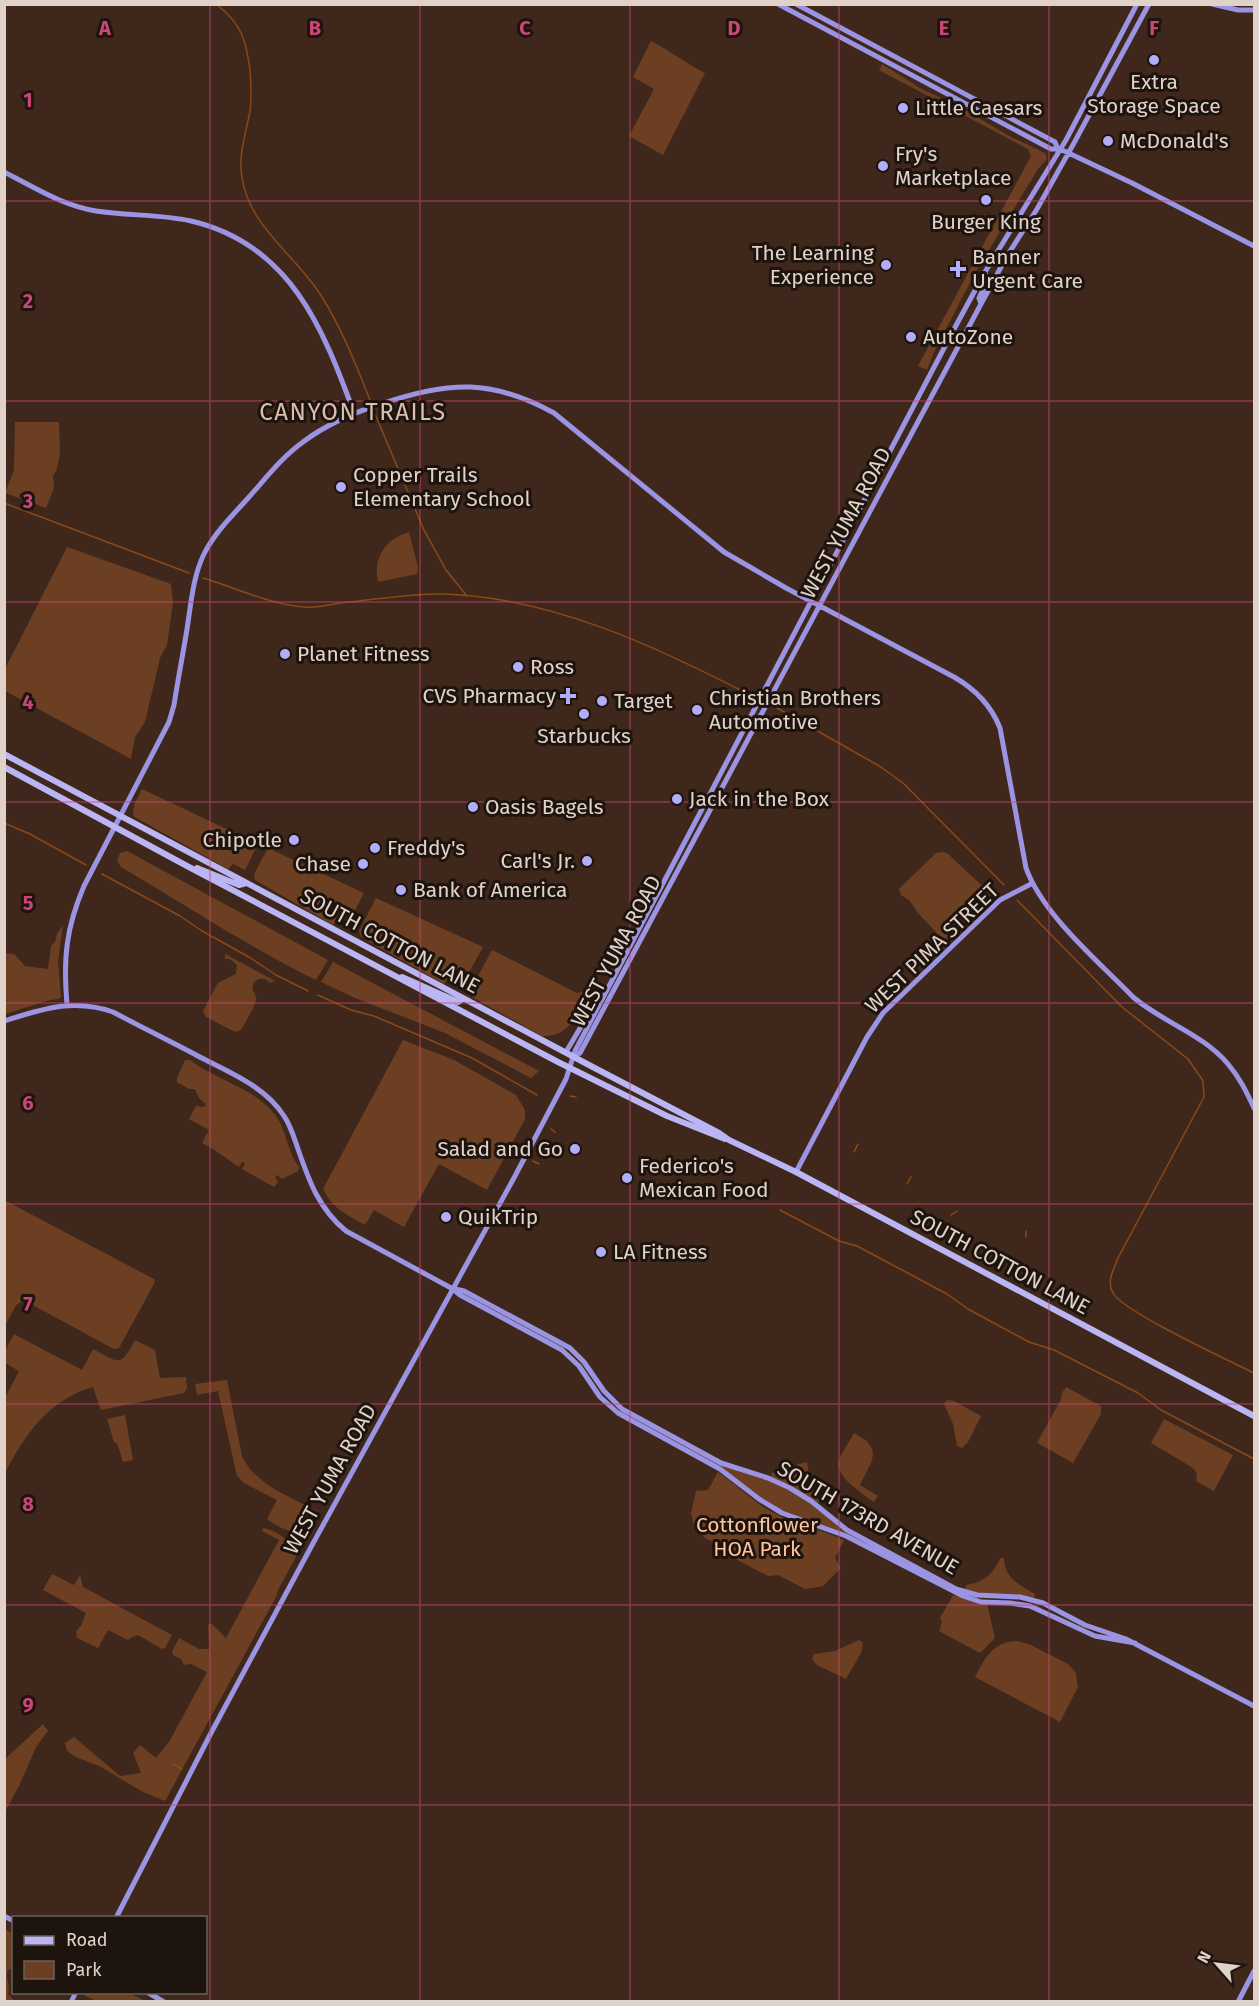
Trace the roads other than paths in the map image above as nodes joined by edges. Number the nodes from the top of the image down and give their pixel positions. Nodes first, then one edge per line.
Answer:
1 (778, 4) edge
2 (796, 4) edge
3 (1137, 4) edge
4 (1149, 4) edge
5 (1212, 4) edge
6 (1254, 10) edge
7 (1120, 38) junction
8 (901, 64) junction
9 (1112, 72) junction
10 (959, 91) junction
11 (956, 98) junction
12 (1058, 148) junction
13 (1068, 153) junction
14 (4, 172) edge
15 (1254, 246) edge
16 (985, 272) junction
17 (981, 304) junction
18 (354, 413) junction
19 (811, 601) junction
20 (821, 605) junction
21 (751, 717) junction
22 (4, 754) edge
23 (735, 762) junction
24 (4, 766) edge
25 (120, 816) junction
26 (115, 827) junction
27 (187, 866) junction
28 (246, 883) junction
29 (1032, 884) junction
30 (650, 907) junction
31 (348, 937) junction
32 (342, 948) junction
33 (390, 974) junction
34 (619, 980) junction
35 (463, 999) junction
36 (599, 1003) junction
37 (67, 1005) junction
38 (4, 1021) edge
39 (566, 1052) junction
40 (574, 1057) junction
41 (570, 1068) junction
42 (651, 1108) junction
43 (1254, 1108) edge
44 (690, 1118) junction
45 (729, 1140) junction
46 (796, 1172) junction
47 (453, 1289) junction
48 (1254, 1416) edge
49 (1135, 1643) junction
50 (1254, 1706) edge
51 (117, 1916) edge
52 (1254, 1971) edge
53 (1238, 2001) edge

1 - 8 street
2 - 8 street
3 - 7 street, WEST YUMA ROAD
4 - 9 street, WEST YUMA ROAD
5 - 6 street
7 - 9 street
7 - 12 street, WEST YUMA ROAD
8 - 10 street
8 - 11 street
9 - 13 street, WEST YUMA ROAD
10 - 11 street
10 - 12 street
11 - 12 street
12 - 13 street
12 - 16 street, WEST YUMA ROAD
13 - 15 street
13 - 17 street, WEST YUMA ROAD
14 - 18 street
16 - 17 street
16 - 19 street, WEST YUMA ROAD
17 - 20 street, WEST YUMA ROAD
18 - 19 street
18 - 25 street
19 - 20 street
19 - 21 street, WEST YUMA ROAD
20 - 23 street, WEST YUMA ROAD
20 - 29 street
21 - 23 street
21 - 30 street, WEST YUMA ROAD
22 - 25 main road, SOUTH COTTON LANE
23 - 34 street, WEST YUMA ROAD
24 - 26 main road, SOUTH COTTON LANE
25 - 26 street
25 - 28 main road, SOUTH COTTON LANE
26 - 27 main road, SOUTH COTTON LANE
26 - 37 street
27 - 28 main road
27 - 32 main road, SOUTH COTTON LANE
28 - 31 main road, SOUTH COTTON LANE
29 - 43 street
29 - 46 street, WEST PIMA STREET
30 - 34 street
30 - 36 street, WEST YUMA ROAD
31 - 32 main road
31 - 35 main road, SOUTH COTTON LANE
32 - 33 main road, SOUTH COTTON LANE
33 - 35 main road
33 - 41 main road, SOUTH COTTON LANE
34 - 40 street, WEST YUMA ROAD
35 - 39 main road, SOUTH COTTON LANE
36 - 39 street
36 - 40 street, WEST YUMA ROAD
37 - 38 street, SOUTH 173RD AVENUE
37 - 47 street, SOUTH 173RD AVENUE
39 - 40 main road, SOUTH COTTON LANE
40 - 41 street, WEST YUMA ROAD
40 - 44 main road, SOUTH COTTON LANE
41 - 42 main road, SOUTH COTTON LANE
41 - 47 street, WEST YUMA ROAD
42 - 44 main road
42 - 45 main road, SOUTH COTTON LANE
44 - 45 main road, SOUTH COTTON LANE
45 - 46 main road, SOUTH COTTON LANE
46 - 48 main road, SOUTH COTTON LANE
47 - 49 street, SOUTH 173RD AVENUE
47 - 49 street, SOUTH 173RD AVENUE
47 - 51 street, WEST YUMA ROAD
49 - 50 street, SOUTH 173RD AVENUE
52 - 53 street

